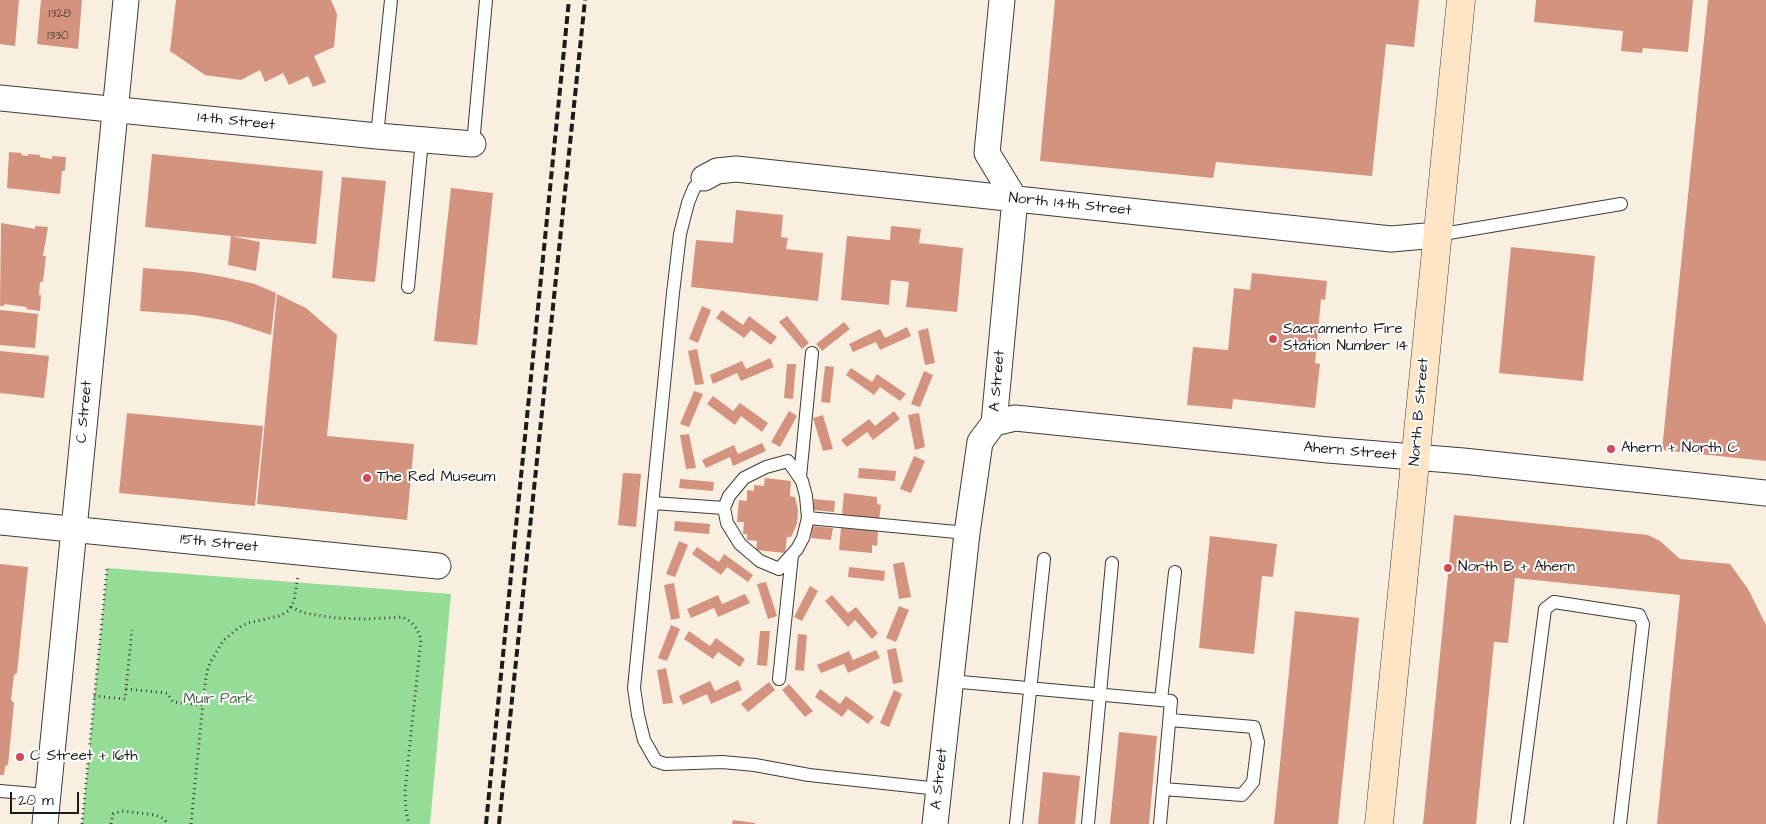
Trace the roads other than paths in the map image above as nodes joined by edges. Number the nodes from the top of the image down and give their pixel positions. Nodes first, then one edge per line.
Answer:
1 (126, 0) edge
2 (391, 0) edge
3 (486, 0) edge
4 (1002, 0) edge
5 (1461, 0) edge
6 (0, 98) edge
7 (114, 109) junction
8 (377, 136) junction
9 (422, 140) junction
10 (473, 144) joint
11 (704, 178) joint
12 (1015, 199) junction
13 (1621, 204) dead end
14 (1437, 235) junction
15 (408, 287) dead end
16 (812, 353) dead end
17 (994, 423) junction
18 (1416, 458) junction
19 (800, 477) junction
20 (1766, 493) edge
21 (653, 503) junction
22 (724, 508) junction
23 (808, 518) junction
24 (0, 522) edge
25 (74, 529) junction
26 (967, 534) junction
27 (792, 555) junction
28 (1044, 559) dead end
29 (1112, 564) dead end
30 (438, 566) dead end
31 (1175, 572) dead end
32 (779, 678) dead end
33 (950, 681) junction
34 (1030, 688) junction
35 (1100, 694) junction
36 (1161, 700) junction
37 (1170, 720) junction
38 (939, 789) junction
39 (1163, 789) junction
40 (0, 791) edge
41 (47, 795) junction
42 (45, 824) edge
43 (935, 824) edge
44 (1016, 824) edge
45 (1088, 824) edge
46 (1160, 824) edge
47 (1379, 824) edge
48 (1517, 824) edge
49 (1620, 824) edge

1 - 7 street, C Street
2 - 8 lane
3 - 10 lane
4 - 12 street
5 - 14 street, North B Street
6 - 7 street, 14th Street
7 - 8 street, 14th Street
7 - 25 street, C Street
8 - 9 street, 14th Street
9 - 10 street, 14th Street
9 - 15 lane
11 - 12 street, North 14th Street
11 - 21 lane
12 - 14 street, North 14th Street
12 - 17 street, A Street
13 - 14 lane
14 - 18 street, North B Street
16 - 19 lane
17 - 18 street, Ahern Street
17 - 26 street, A Street
18 - 20 street, Ahern Street
18 - 47 street, North B Street
19 - 22 lane
19 - 23 lane
21 - 22 lane
21 - 38 lane
22 - 27 lane
23 - 26 lane
23 - 27 lane
24 - 25 street, 15th Street
25 - 30 street, 15th Street
25 - 41 street, C Street
26 - 33 street, A Street
27 - 32 lane
28 - 34 lane
29 - 35 lane
31 - 36 lane
33 - 34 lane
33 - 38 street, A Street
34 - 35 lane
34 - 44 lane
35 - 36 lane
35 - 45 lane
36 - 37 lane
37 - 39 lane
37 - 39 lane
38 - 43 street, A Street
39 - 46 lane
40 - 41 lane
41 - 42 street, C Street
48 - 49 lane

